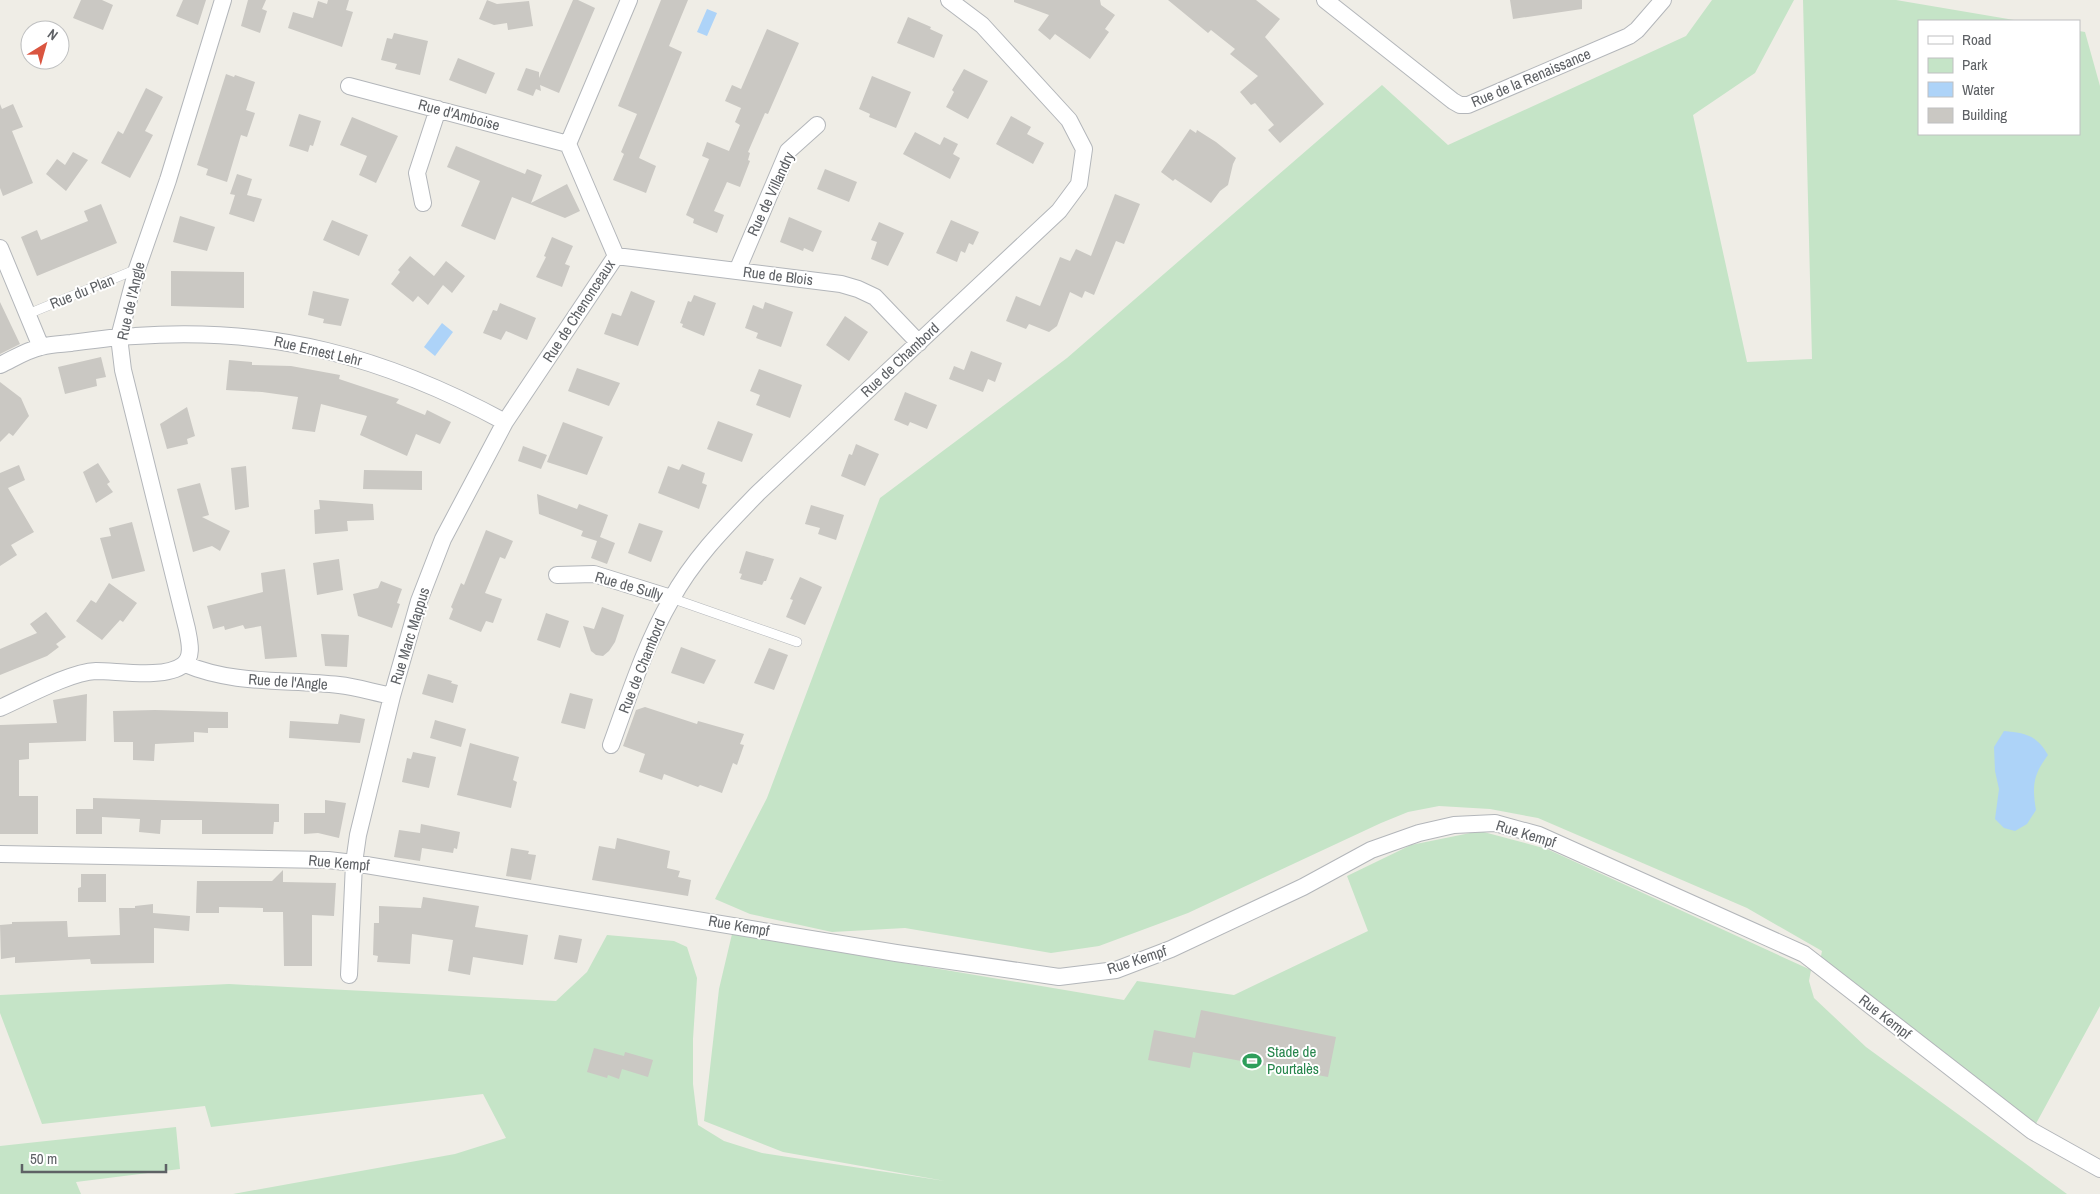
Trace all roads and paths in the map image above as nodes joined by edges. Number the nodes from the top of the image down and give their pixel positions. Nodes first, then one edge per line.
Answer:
1 (223, 0) edge
2 (629, 0) edge
3 (949, 0) edge
4 (1325, 0) edge
5 (1663, 0) edge
6 (349, 86) dead end
7 (438, 109) junction
8 (817, 125) dead end
9 (568, 144) junction
10 (423, 203) dead end
11 (0, 248) edge
12 (616, 256) junction
13 (137, 269) junction
14 (737, 271) junction
15 (28, 314) junction
16 (119, 337) junction
17 (918, 343) junction
18 (41, 347) junction
19 (0, 365) edge
20 (505, 422) junction
21 (557, 575) dead end
22 (672, 598) junction
23 (797, 642) dead end
24 (185, 664) junction
25 (392, 696) junction
26 (0, 708) edge
27 (611, 745) dead end
28 (0, 854) edge
29 (354, 863) junction
30 (349, 976) dead end
31 (2100, 1168) edge

1 - 13 street, Rue de l'Angle
2 - 9 street
3 - 17 street, Rue de Chambord
4 - 5 street, Rue de la Renaissance
6 - 7 street, Rue d'Amboise
7 - 9 street, Rue d'Amboise
7 - 10 street
8 - 14 street, Rue de Villandry
9 - 12 street, Rue de Chenonceaux
11 - 15 street
12 - 14 street, Rue de Blois
12 - 20 street, Rue de Chenonceaux
13 - 15 lane, Rue du Plan
13 - 16 street, Rue de l'Angle
14 - 17 street, Rue de Blois
15 - 18 street
16 - 18 street
16 - 20 street, Rue Ernest Lehr
16 - 24 street, Rue de l'Angle
17 - 22 street, Rue de Chambord
18 - 19 street
20 - 25 street, Rue Marc Mappus
21 - 22 street, Rue de Sully
22 - 23 lane
22 - 27 street, Rue de Chambord
24 - 25 street, Rue de l'Angle
24 - 26 street
25 - 29 street, Rue Marc Mappus
28 - 29 street, Rue Kempf
29 - 30 street, Rue Marc Mappus
29 - 31 street, Rue Kempf

